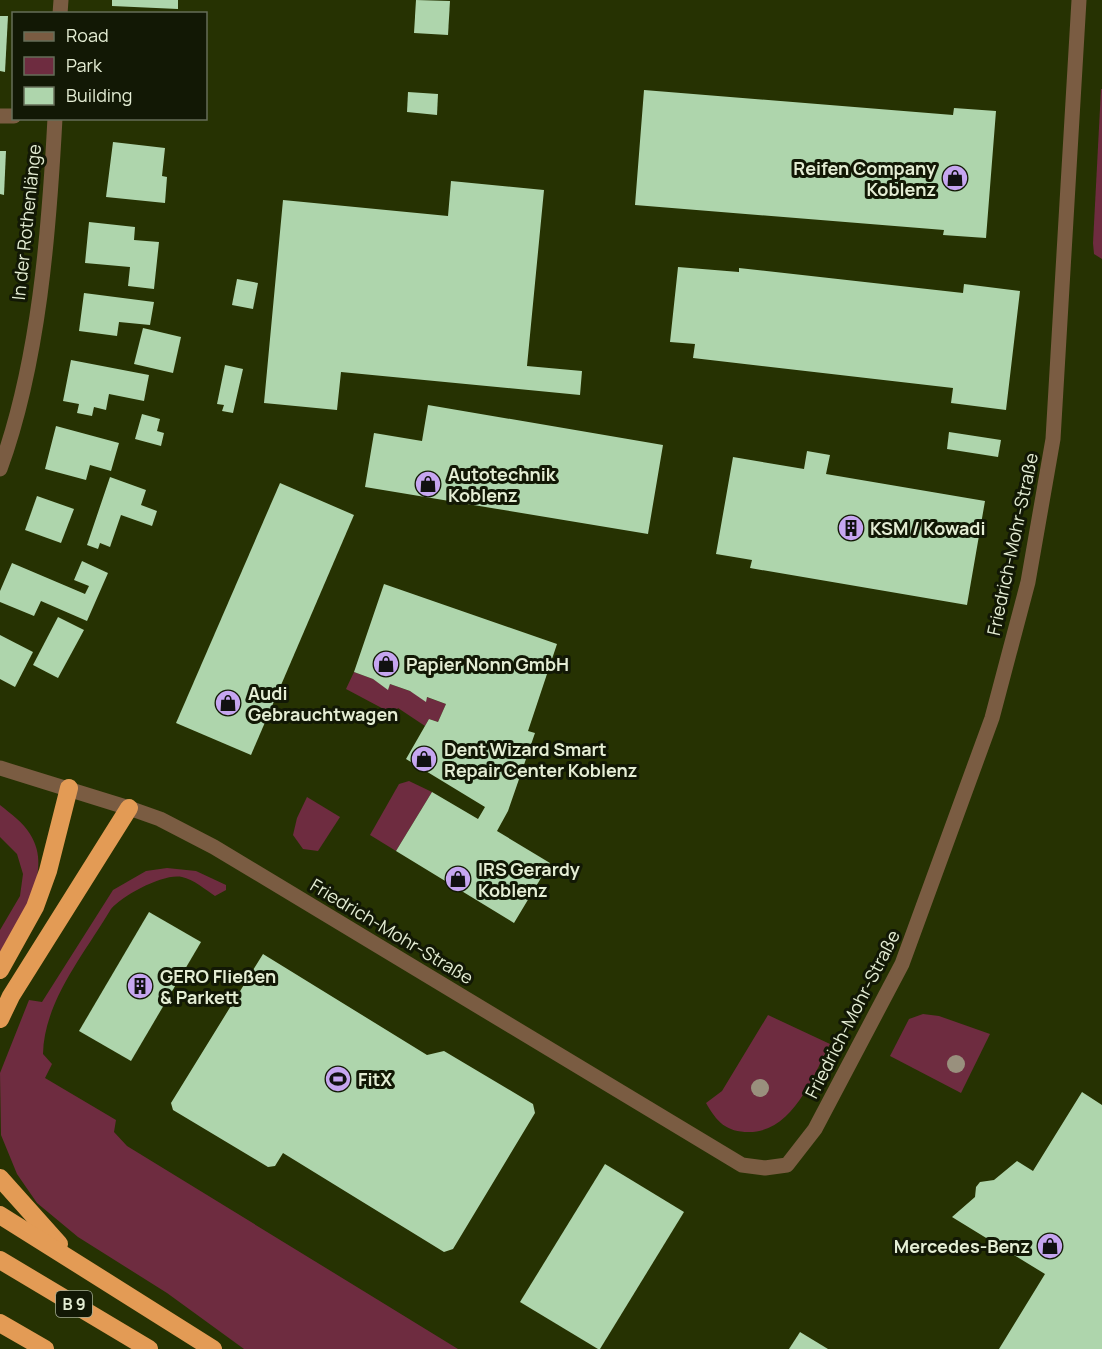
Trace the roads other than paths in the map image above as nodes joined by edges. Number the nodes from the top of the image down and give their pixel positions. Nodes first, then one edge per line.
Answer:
1 (1079, 0) edge
2 (55, 120) edge
3 (0, 469) edge
4 (0, 768) edge
5 (69, 788) junction
6 (129, 808) junction
7 (0, 970) edge
8 (0, 1019) edge
9 (0, 1178) edge
10 (0, 1215) edge
11 (69, 1257) junction
12 (0, 1260) edge
13 (0, 1323) edge
14 (45, 1349) edge
15 (149, 1349) edge
16 (213, 1349) edge

1 - 6 street, Friedrich-Mohr-Straße
2 - 3 street, In der Rothenlänge
4 - 5 street, Friedrich-Mohr-Straße
5 - 6 street, Friedrich-Mohr-Straße
5 - 7 highway
6 - 8 highway
9 - 11 highway
10 - 11 highway
11 - 16 highway
12 - 15 highway, B 9
13 - 14 highway

